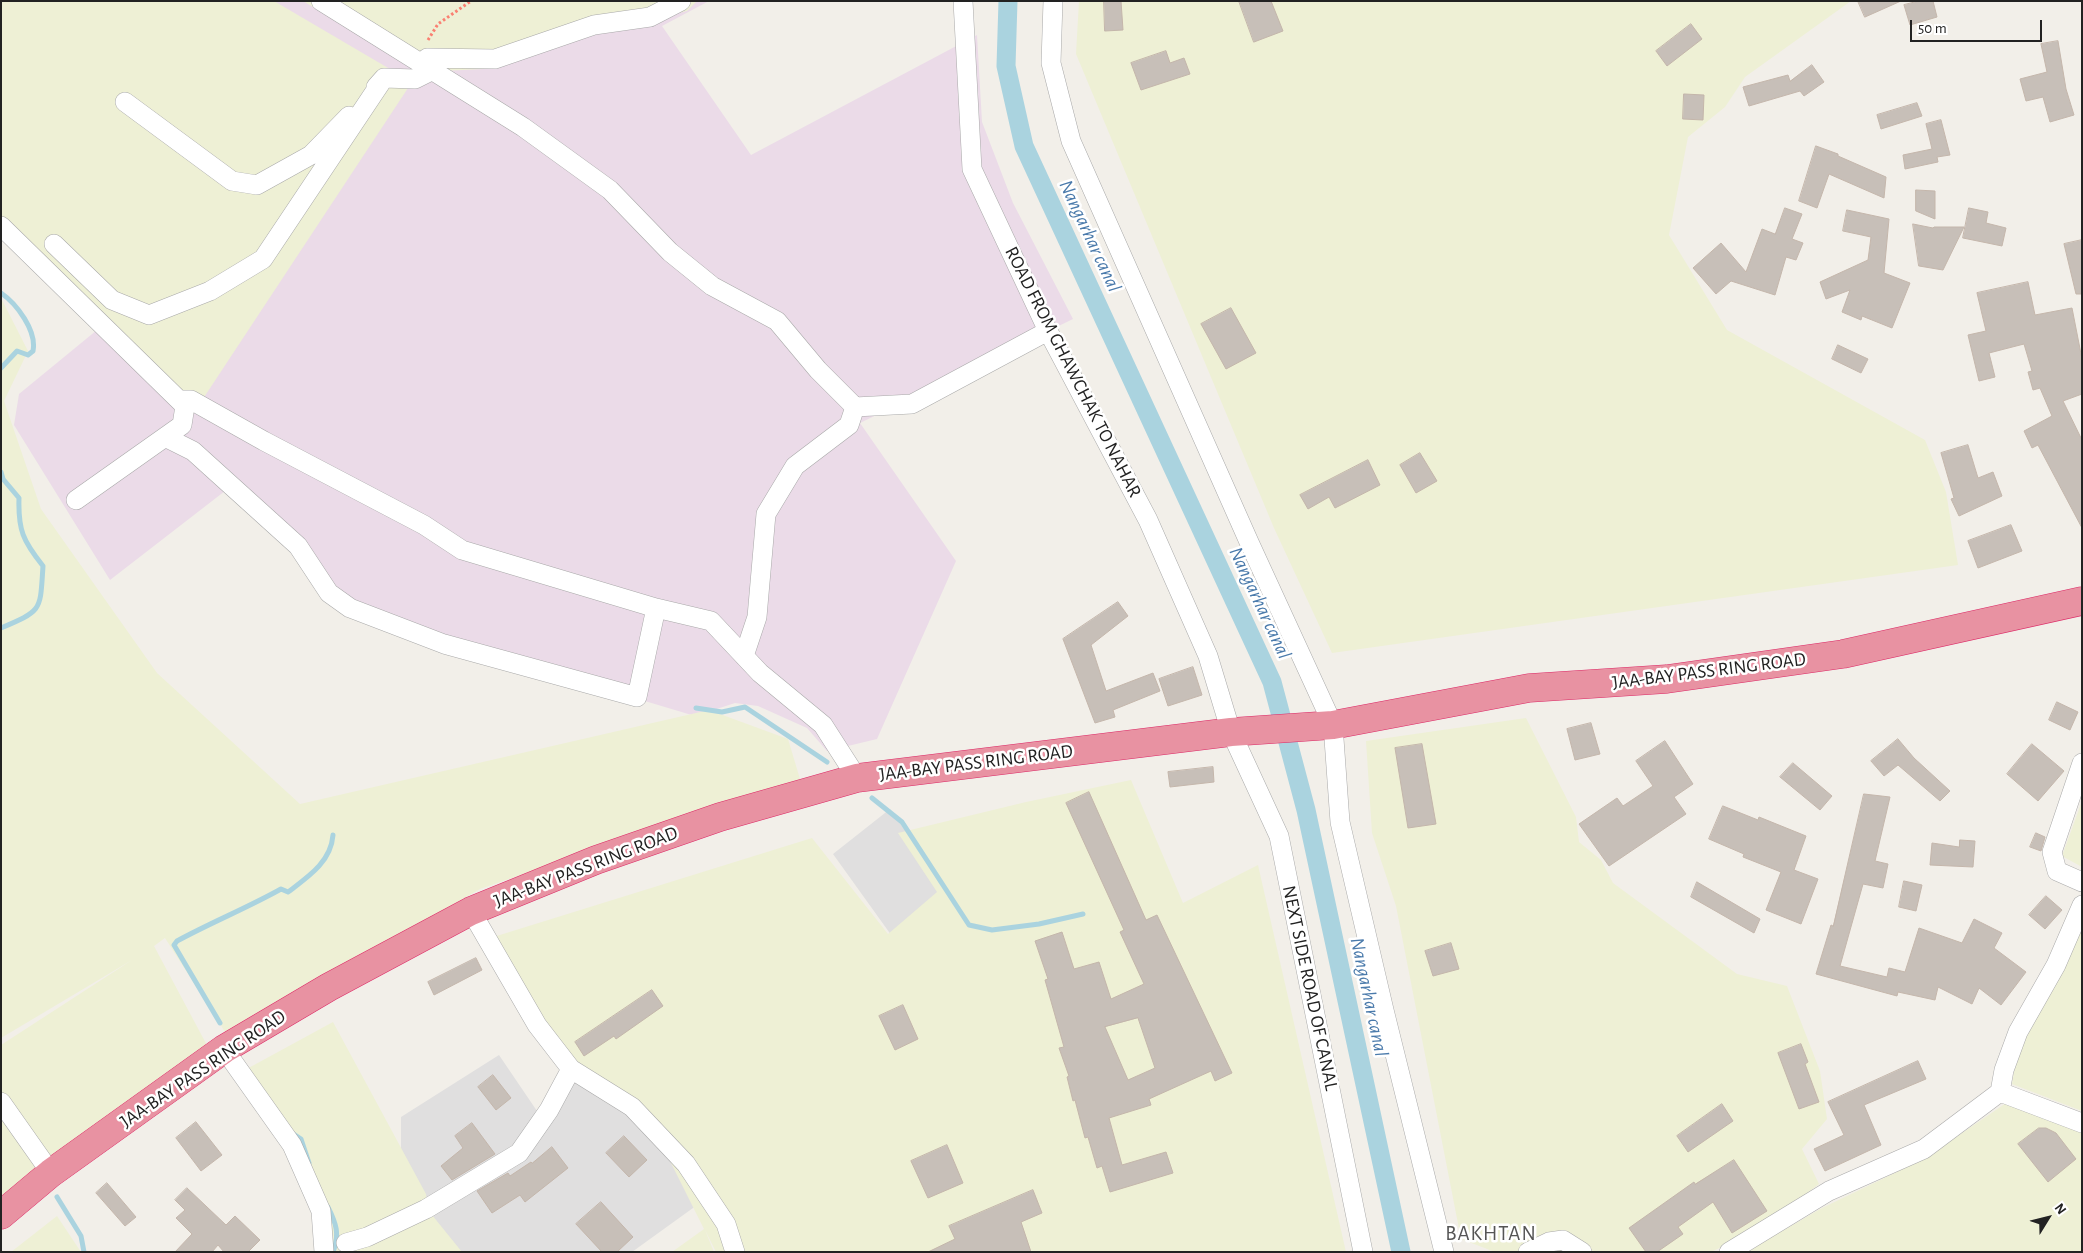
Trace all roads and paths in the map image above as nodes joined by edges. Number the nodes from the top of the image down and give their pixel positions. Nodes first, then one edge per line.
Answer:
1 (321, 1) edge
2 (471, 1) edge
3 (681, 1) edge
4 (963, 1) edge
5 (1053, 1) edge
6 (429, 65) junction
7 (384, 78) junction
8 (125, 102) dead end
9 (1, 226) edge
10 (54, 244) dead end
11 (1048, 331) junction
12 (181, 400) junction
13 (855, 407) junction
14 (165, 436) junction
15 (76, 500) dead end
16 (2082, 601) edge
17 (656, 608) junction
18 (744, 656) junction
19 (1334, 725) junction
20 (1242, 732) junction
21 (2082, 764) edge
22 (857, 778) junction
23 (2082, 882) edge
24 (2082, 905) edge
25 (471, 912) junction
26 (224, 1049) junction
27 (571, 1069) junction
28 (2000, 1092) junction
29 (1, 1102) edge
30 (2082, 1123) edge
31 (51, 1173) junction
32 (1, 1215) edge
33 (346, 1243) dead end
34 (324, 1252) edge
35 (735, 1252) edge
36 (1363, 1252) edge
37 (1444, 1252) edge
38 (1528, 1252) edge
39 (1582, 1252) edge
40 (1729, 1252) edge

1 - 6 street
2 - 6 path
3 - 6 street
4 - 11 street, ROAD FROM GHAWCHAK TO NAHAR
5 - 19 street
6 - 7 street
6 - 13 street
7 - 8 street
7 - 10 street
9 - 12 street
11 - 13 street
11 - 20 street, ROAD FROM GHAWCHAK TO NAHAR
12 - 14 street
12 - 17 street
13 - 18 street
14 - 15 street
14 - 17 street
16 - 19 highway, JAA-BAY PASS RING ROAD
17 - 18 street
18 - 22 street
19 - 20 highway, JAA-BAY PASS RING ROAD
19 - 37 street
20 - 22 highway, JAA-BAY PASS RING ROAD
20 - 36 street, NEXT SIDE ROAD OF CANAL
21 - 23 street
22 - 25 highway, JAA-BAY PASS RING ROAD
24 - 28 street
25 - 26 highway, JAA-BAY PASS RING ROAD
25 - 27 street
26 - 31 highway, JAA-BAY PASS RING ROAD
26 - 34 street
27 - 33 street
27 - 35 street
28 - 30 street
28 - 40 street
29 - 31 street
31 - 32 highway, JAA-BAY PASS RING ROAD
38 - 39 street

